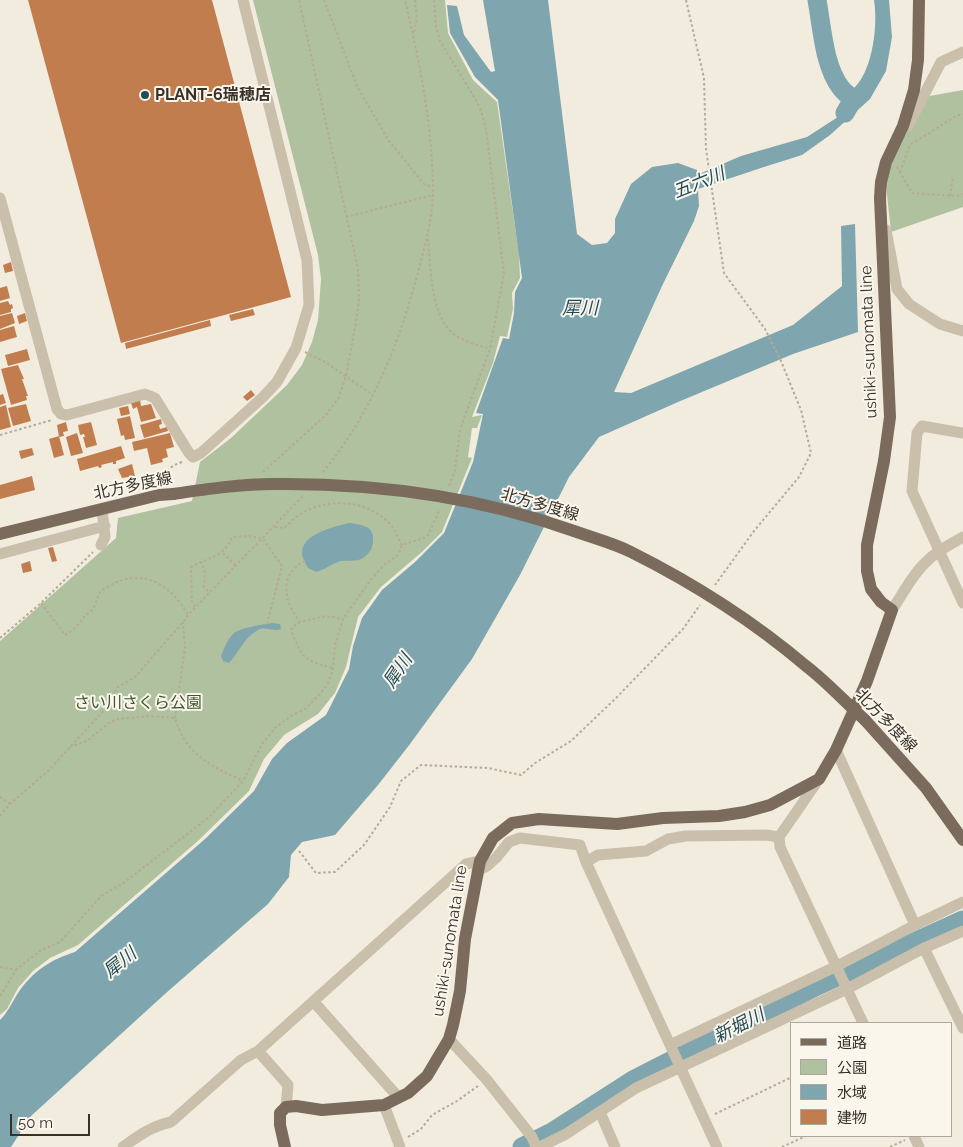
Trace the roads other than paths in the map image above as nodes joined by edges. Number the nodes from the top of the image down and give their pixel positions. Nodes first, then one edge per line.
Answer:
1 (243, 0) edge
2 (919, 0) edge
3 (963, 52) edge
4 (895, 141) junction
5 (0, 198) edge
6 (880, 198) junction
7 (963, 330) edge
8 (963, 433) edge
9 (102, 509) junction
10 (105, 526) junction
11 (0, 534) edge
12 (963, 537) edge
13 (100, 545) road end
14 (938, 551) junction
15 (0, 554) edge
16 (963, 603) edge
17 (892, 610) junction
18 (836, 750) junction
19 (819, 778) junction
20 (779, 837) junction
21 (963, 840) edge
22 (586, 862) junction
23 (479, 866) junction
24 (963, 902) edge
25 (914, 925) junction
26 (963, 931) edge
27 (924, 948) junction
28 (839, 969) junction
29 (846, 987) junction
30 (314, 1002) junction
31 (863, 1022) edge
32 (963, 1028) edge
33 (449, 1039) junction
34 (258, 1051) junction
35 (676, 1057) junction
36 (399, 1098) junction
37 (384, 1105) junction
38 (286, 1108) junction
39 (600, 1112) junction
40 (910, 1138) edge
41 (536, 1144) edge
42 (399, 1145) edge
43 (122, 1147) edge
44 (285, 1147) edge
45 (615, 1147) edge
46 (717, 1147) edge
47 (919, 1147) edge

1 - 5 street
2 - 4 main road, ushiki-sunomata line
3 - 4 street
4 - 6 main road, ushiki-sunomata line
6 - 7 street
6 - 17 main road, ushiki-sunomata line
8 - 14 street
9 - 10 street
9 - 11 main road, 北方多度線
9 - 21 main road, 北方多度線, bridge
10 - 13 street
10 - 15 street
12 - 14 street
14 - 16 street
14 - 17 street
17 - 18 main road, ushiki-sunomata line
18 - 19 main road, ushiki-sunomata line
18 - 25 street
19 - 20 street
19 - 23 main road, ushiki-sunomata line
20 - 22 street
20 - 28 street
22 - 23 street
22 - 35 street
23 - 30 street
23 - 33 main road, ushiki-sunomata line
24 - 25 street
25 - 28 street
26 - 27 street
27 - 29 street
27 - 32 street
28 - 29 street
28 - 35 street
29 - 31 street
29 - 35 street
30 - 34 street
30 - 36 street
33 - 36 main road, ushiki-sunomata line
33 - 41 street
34 - 38 street
34 - 43 street
35 - 39 street
35 - 46 street
36 - 37 main road, ushiki-sunomata line
37 - 38 main road, ushiki-sunomata line
37 - 42 street
38 - 44 main road
39 - 41 street
39 - 45 street
40 - 47 street

